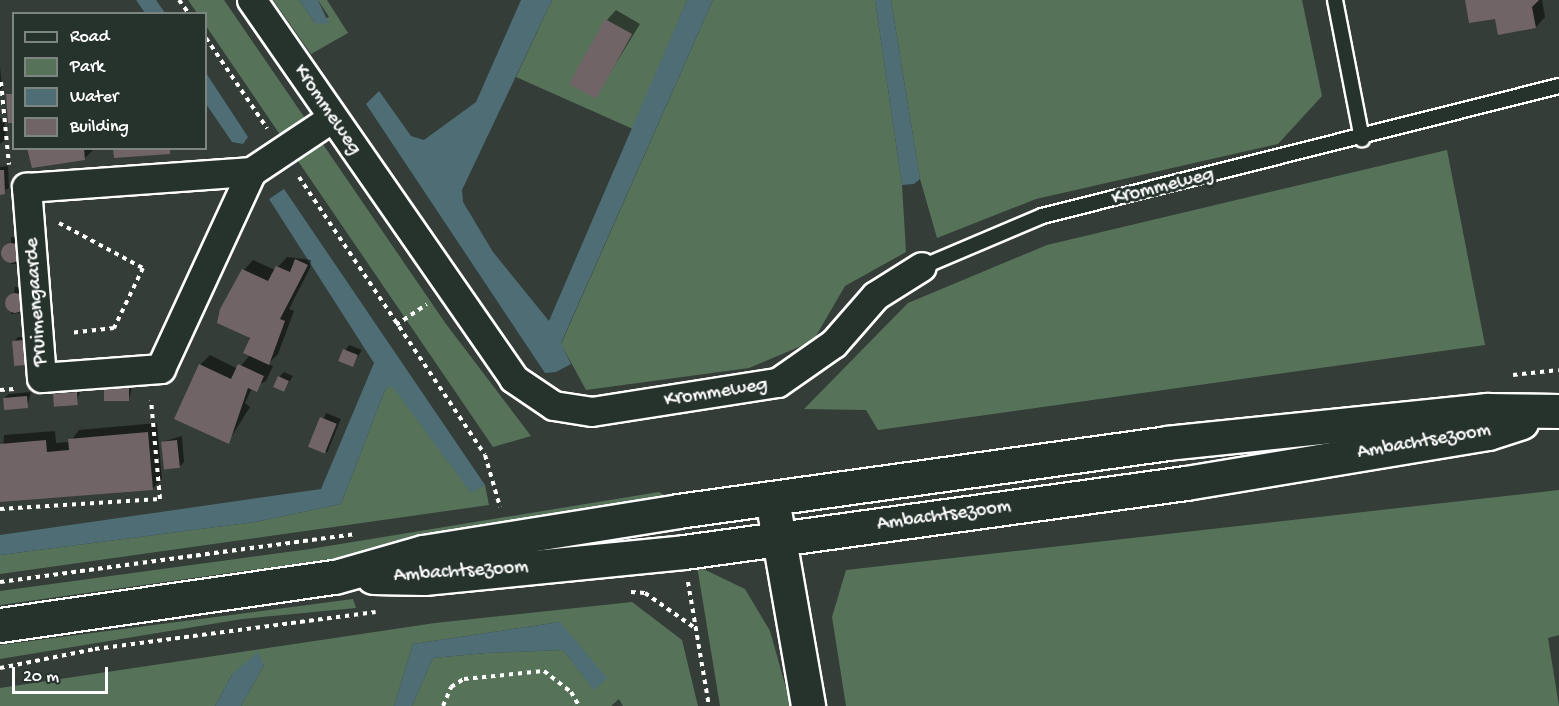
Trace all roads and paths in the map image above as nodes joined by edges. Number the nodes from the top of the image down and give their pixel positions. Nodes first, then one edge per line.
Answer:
1 (252, 0) edge
2 (1335, 0) edge
3 (207, 39) edge
4 (1, 82) edge
5 (1559, 86) edge
6 (333, 118) junction
7 (1362, 139) junction
8 (284, 153) junction
9 (252, 172) junction
10 (10, 173) dead end
11 (30, 218) junction
12 (922, 267) joint
13 (450, 289) junction
14 (396, 326) junction
15 (148, 370) junction
16 (42, 378) junction
17 (0, 390) edge
18 (1553, 412) edge
19 (497, 500) dead end
20 (772, 500) junction
21 (0, 509) edge
22 (501, 510) dead end
23 (490, 512) dead end
24 (367, 532) dead end
25 (780, 538) junction
26 (684, 552) junction
27 (335, 577) junction
28 (0, 582) edge
29 (625, 592) dead end
30 (388, 611) dead end
31 (0, 625) edge
32 (695, 628) junction
33 (0, 668) edge
34 (443, 706) edge
35 (579, 706) edge
36 (709, 706) edge
37 (808, 706) edge

1 - 6 street, Krommeweg
2 - 7 lane
3 - 8 path
4 - 10 path
5 - 7 lane, Krommeweg
6 - 8 street, Pruimengaarde
6 - 13 street, Krommeweg
7 - 12 lane, Krommeweg
8 - 9 street, Pruimengaarde
8 - 14 path
9 - 11 street, Pruimengaarde
9 - 15 street
11 - 16 street, Pruimengaarde
11 - 16 path
12 - 13 street, Krommeweg
13 - 14 path
14 - 19 path
15 - 16 street, Pruimengaarde
15 - 21 path
16 - 17 path
18 - 20 street, Ambachtsezoom
18 - 25 street, Ambachtsezoom
20 - 25 street
20 - 27 street, Ambachtsezoom
22 - 23 path
24 - 28 path
25 - 26 street, Ambachtsezoom
25 - 37 street
26 - 27 street, Ambachtsezoom
26 - 32 path
27 - 31 street, Ambachtsezoom
29 - 32 path
30 - 33 path, Ambachtsezoom
32 - 36 path
34 - 35 path

